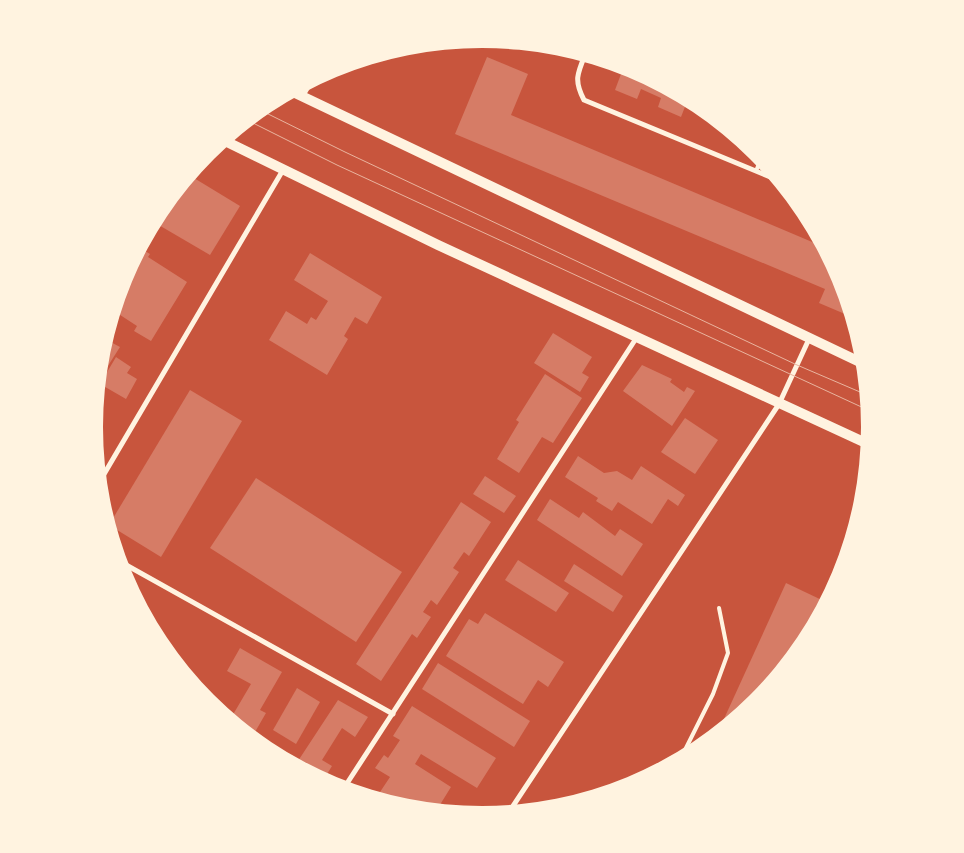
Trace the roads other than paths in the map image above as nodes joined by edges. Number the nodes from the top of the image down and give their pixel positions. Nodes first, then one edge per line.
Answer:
1 (583, 61) edge
2 (305, 91) edge
3 (298, 95) edge
4 (302, 97) junction
5 (230, 144) edge
6 (758, 167) edge
7 (283, 170) junction
8 (756, 171) junction
9 (765, 175) edge
10 (637, 337) junction
11 (809, 338) junction
12 (855, 360) edge
13 (779, 404) junction
14 (860, 441) edge
15 (106, 471) edge
16 (130, 567) edge
17 (719, 608) dead end
18 (393, 714) junction
19 (687, 746) edge
20 (349, 781) edge
21 (515, 804) edge

1 - 8 street
2 - 4 street
3 - 4 main road
4 - 11 main road
5 - 7 main road
6 - 8 lane
7 - 10 main road
7 - 15 street
8 - 9 street
10 - 13 main road
10 - 18 street
11 - 12 main road
11 - 13 street
13 - 14 main road
13 - 21 street
16 - 18 street
17 - 19 lane
18 - 20 street

